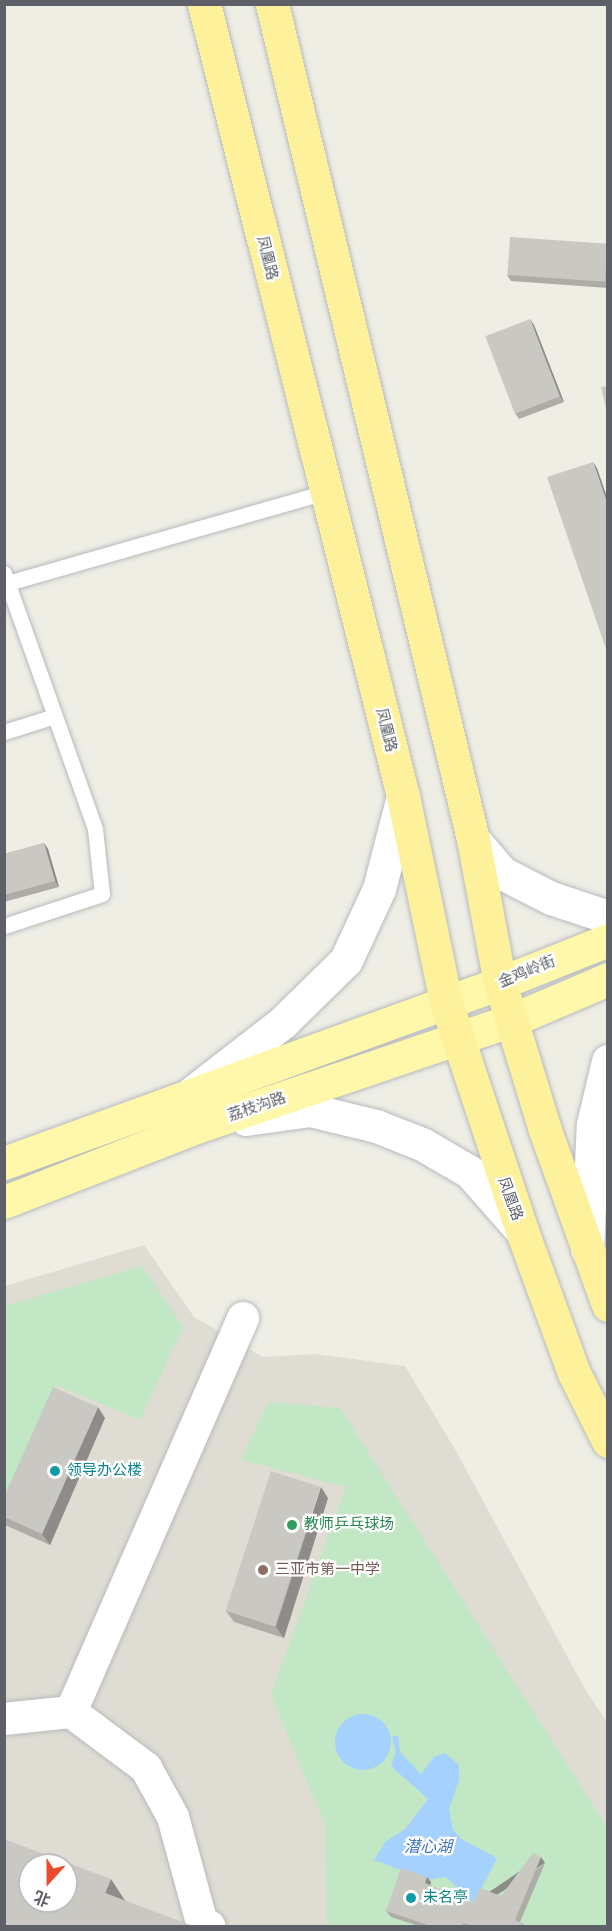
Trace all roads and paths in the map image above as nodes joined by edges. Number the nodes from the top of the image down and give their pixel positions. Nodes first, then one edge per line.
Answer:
1 (204, 4) edge
2 (272, 4) edge
3 (326, 492) junction
4 (6, 578) edge
5 (55, 716) junction
6 (4, 732) edge
7 (403, 796) junction
8 (473, 839) junction
9 (608, 916) edge
10 (4, 926) edge
11 (608, 940) edge
12 (608, 979) edge
13 (501, 984) junction
14 (446, 1002) junction
15 (512, 1020) junction
16 (457, 1038) junction
17 (608, 1061) edge
18 (191, 1113) junction
19 (4, 1163) edge
20 (4, 1202) edge
21 (522, 1231) junction
22 (586, 1253) junction
23 (608, 1305) edge
24 (243, 1318) dead end
25 (608, 1441) edge
26 (71, 1712) junction
27 (4, 1719) edge
28 (209, 1926) edge

1 - 3 highway, 凤凰路
2 - 8 highway
3 - 4 lane
3 - 7 highway, 凤凰路
4 - 5 lane
5 - 6 lane
5 - 10 lane
7 - 14 highway, 凤凰路
7 - 18 main road
8 - 9 main road
8 - 13 highway
11 - 13 main road, 金鸡岭街
12 - 15 main road
13 - 14 main road, 金鸡岭街
13 - 15 highway
14 - 16 highway, 凤凰路
14 - 18 main road, 荔枝沟路
15 - 16 main road, 荔枝沟路
15 - 22 highway
16 - 18 main road, 荔枝沟路
16 - 21 highway, 凤凰路
17 - 22 main road
18 - 19 main road, 荔枝沟路
18 - 20 main road, 荔枝沟路
18 - 21 main road
21 - 25 highway, 凤凰路
22 - 23 highway
24 - 26 street
26 - 27 street
26 - 28 street

